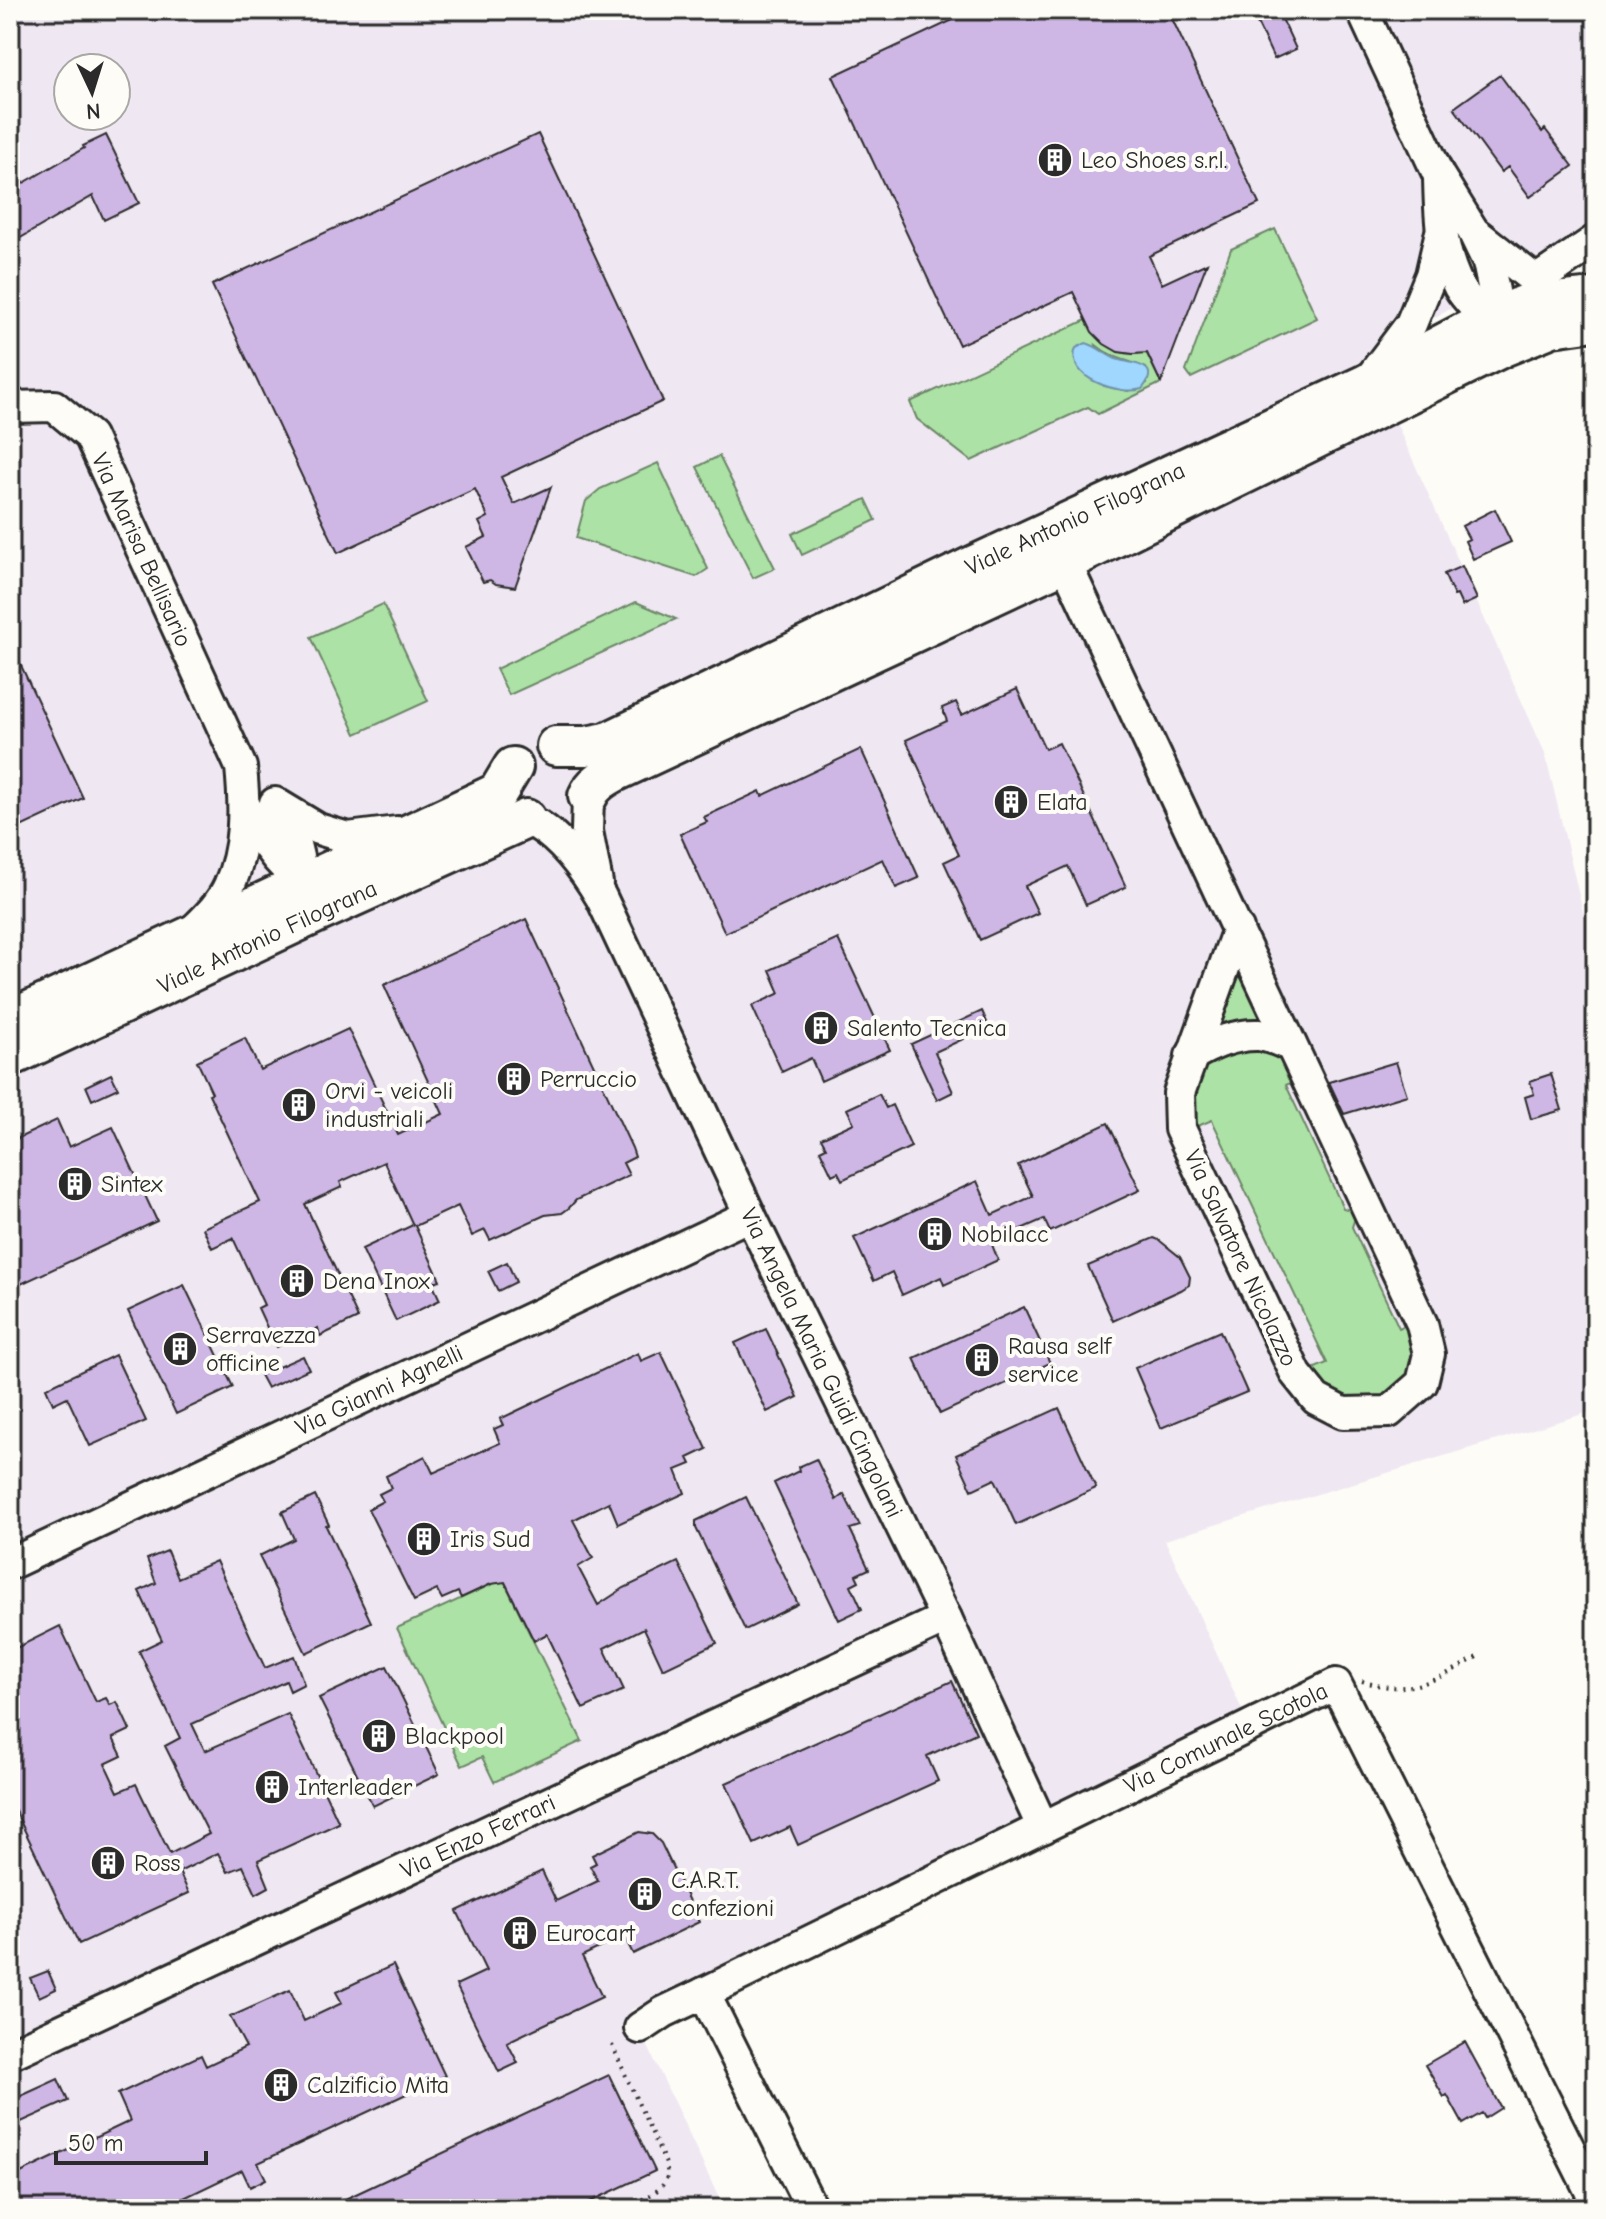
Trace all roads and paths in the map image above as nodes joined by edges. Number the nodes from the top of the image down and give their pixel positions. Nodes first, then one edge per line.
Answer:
1 (1362, 10) edge
2 (1439, 176) junction
3 (1473, 231) junction
4 (1441, 234) junction
5 (1596, 240) edge
6 (1596, 298) edge
7 (1546, 304) junction
8 (1596, 320) edge
9 (1495, 334) junction
10 (1364, 385) junction
11 (10, 407) edge
12 (1065, 562) junction
13 (978, 584) junction
14 (233, 746) junction
15 (556, 746) junction
16 (513, 767) junction
17 (588, 796) junction
18 (275, 803) junction
19 (245, 806) junction
20 (532, 822) junction
21 (423, 827) junction
22 (311, 897) junction
23 (601, 897) junction
24 (1238, 929) junction
25 (188, 936) junction
26 (10, 1020) edge
27 (1291, 1045) junction
28 (1191, 1056) junction
29 (10, 1057) edge
30 (750, 1215) junction
31 (10, 1564) edge
32 (946, 1618) junction
33 (1477, 1657) dead end
34 (1336, 1684) junction
35 (1043, 1828) junction
36 (704, 1993) junction
37 (640, 2028) dead end
38 (612, 2045) dead end
39 (10, 2054) edge
40 (1596, 2202) edge
41 (622, 2209) edge
42 (812, 2209) edge

1 - 2 street
2 - 3 street
2 - 4 street
3 - 7 street
3 - 9 street
4 - 9 street
4 - 10 street
5 - 7 street
6 - 7 main road, Viale Antonio Filograna
7 - 8 main road, Viale Antonio Filograna
7 - 9 main road, Viale Antonio Filograna
9 - 10 main road, Viale Antonio Filograna
9 - 12 main road, Viale Antonio Filograna
10 - 13 main road, Viale Antonio Filograna
11 - 14 street, Via Marisa Bellisario
12 - 13 main road, Viale Antonio Filograna
12 - 24 street, Via Salvatore Nicolazzo
13 - 15 main road, Viale Antonio Filograna
13 - 17 main road, Viale Antonio Filograna
14 - 18 street, Via Marisa Bellisario
14 - 19 street, Via Marisa Bellisario
15 - 16 main road
15 - 17 main road
16 - 20 main road
16 - 21 main road, Viale Antonio Filograna
17 - 20 main road
17 - 23 street
18 - 21 street, Via Marisa Bellisario
18 - 22 street, Via Marisa Bellisario
19 - 22 street, Via Marisa Bellisario
19 - 25 street, Via Marisa Bellisario
20 - 22 main road, Viale Antonio Filograna
20 - 23 street
21 - 22 main road, Viale Antonio Filograna
22 - 25 main road, Viale Antonio Filograna
22 - 29 main road, Viale Antonio Filograna
23 - 30 street, Via Angela Maria Guidi Cingolani
24 - 27 street, Via Salvatore Nicolazzo
24 - 28 street, Via Salvatore Nicolazzo
25 - 26 main road, Viale Antonio Filograna
27 - 28 street
27 - 28 street, Via Salvatore Nicolazzo
30 - 31 street, Via Gianni Agnelli
30 - 32 street, Via Angela Maria Guidi Cingolani
32 - 35 street, Via Angela Maria Guidi Cingolani
32 - 39 street, Via Enzo Ferrari
33 - 34 path
34 - 35 street, Via Comunale Scotola
34 - 40 street, Via Comunale Scotola
35 - 36 street, Via Comunale Scotola
36 - 37 street, Via Comunale Scotola
36 - 42 street
38 - 41 path

